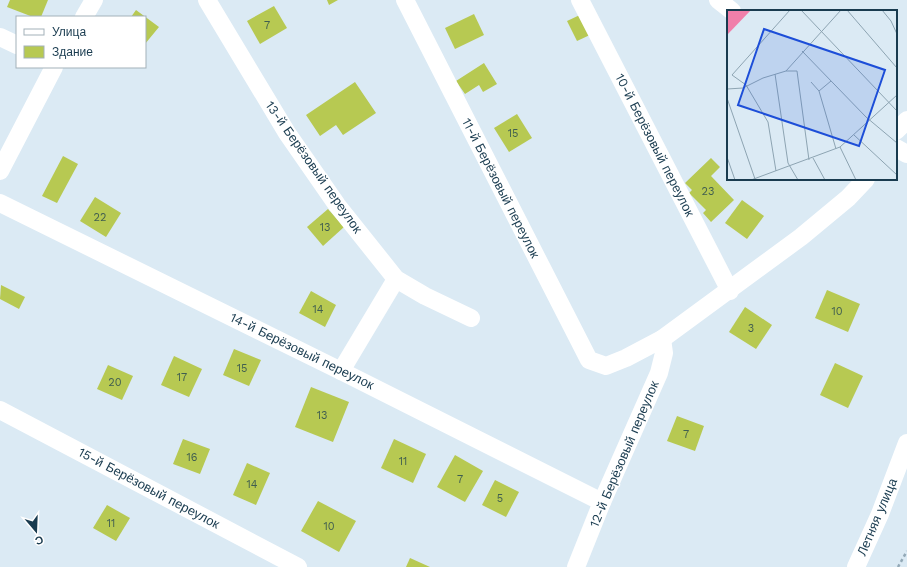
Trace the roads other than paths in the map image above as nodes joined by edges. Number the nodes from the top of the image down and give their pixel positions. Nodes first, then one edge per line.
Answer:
1 (94, 0) edge
2 (207, 0) edge
3 (406, 0) edge
4 (580, 0) edge
5 (718, 0) edge
6 (731, 10) edge
7 (85, 16) edge
8 (0, 37) edge
9 (16, 45) edge
10 (53, 68) edge
11 (907, 120) edge
12 (897, 130) edge
13 (897, 149) edge
14 (907, 154) edge
15 (0, 171) edge
16 (865, 180) edge
17 (0, 203) edge
18 (396, 279) junction
19 (730, 291) junction
20 (471, 318) dead end
21 (662, 339) junction
22 (341, 371) junction
23 (0, 410) edge
24 (907, 444) edge
25 (602, 502) junction
26 (298, 567) edge
27 (576, 567) edge
28 (856, 567) edge

1 - 7 street
2 - 18 street, 13-й Берёзовый переулок
3 - 21 street, 11-й Берёзовый переулок
4 - 19 street, 10-й Берёзовый переулок
5 - 6 street
8 - 9 street
10 - 15 street
11 - 12 street
13 - 14 street
16 - 19 street
17 - 22 street, 14-й Берёзовый переулок
18 - 20 street, 13-й Берёзовый переулок
18 - 22 street
19 - 21 street
21 - 25 street, 12-й Берёзовый переулок
22 - 25 street, 14-й Берёзовый переулок
23 - 26 street, 15-й Берёзовый переулок
24 - 28 street, Летняя улица
25 - 27 street, 12-й Берёзовый переулок

